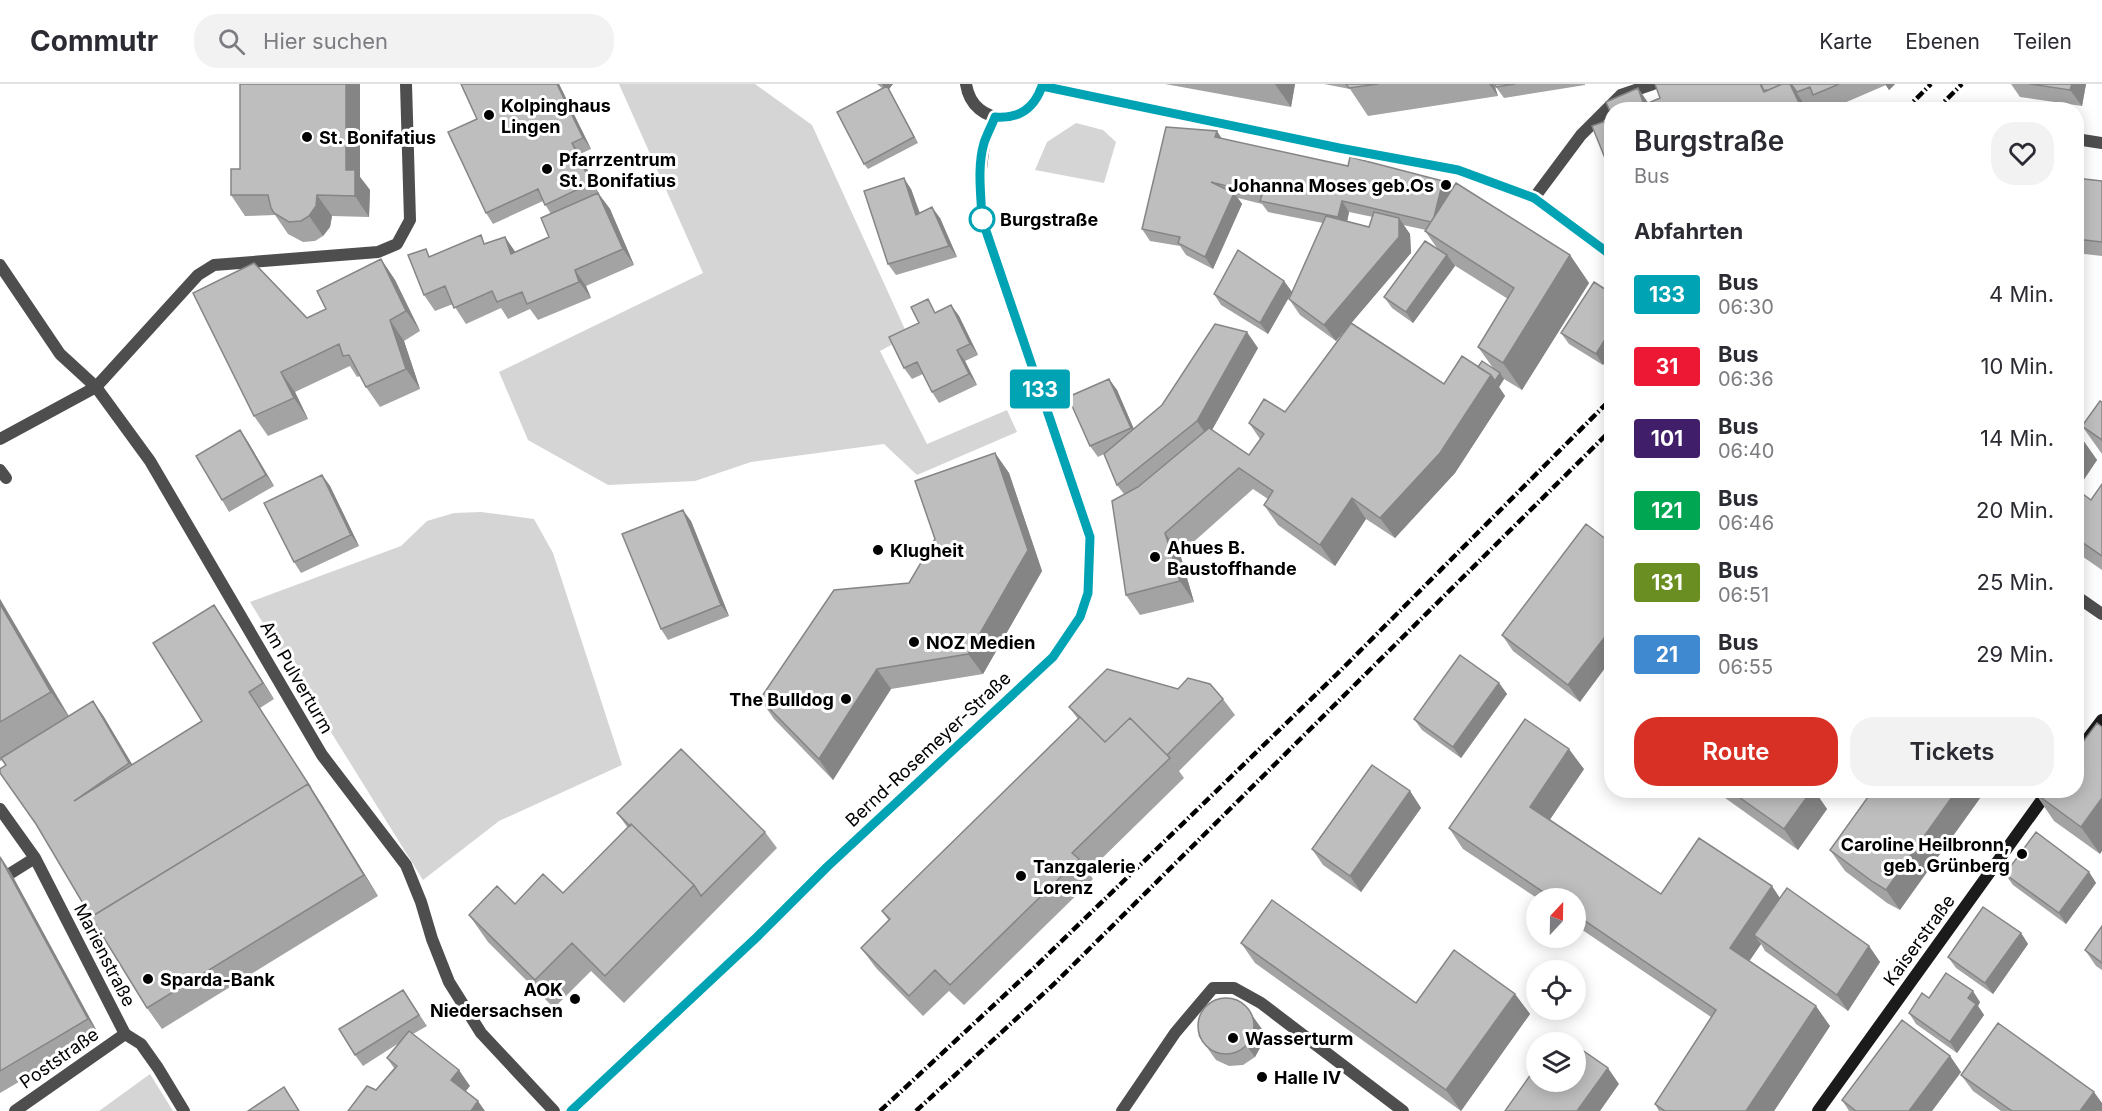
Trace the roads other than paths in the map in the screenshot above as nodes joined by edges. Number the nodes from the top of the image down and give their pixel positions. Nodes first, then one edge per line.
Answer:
1 (406, 84) edge
2 (966, 84) edge
3 (1653, 84) edge
4 (1042, 85) edge
5 (1613, 102) edge
6 (1604, 111) edge
7 (995, 117) junction
8 (2084, 140) edge
9 (2102, 142) edge
10 (1534, 198) junction
11 (1604, 250) edge
12 (0, 265) edge
13 (96, 387) junction
14 (0, 439) edge
15 (2084, 602) edge
16 (2102, 614) edge
17 (2102, 720) edge
18 (2084, 744) edge
19 (2043, 798) edge
20 (0, 809) edge
21 (35, 858) junction
22 (11, 873) edge
23 (125, 1034) junction
24 (15, 1111) edge
25 (184, 1111) edge
26 (554, 1111) edge
27 (571, 1111) edge
28 (1122, 1111) edge
29 (1403, 1111) edge
30 (1818, 1111) edge

1 - 13 street
2 - 7 street
3 - 5 street
4 - 7 street
4 - 10 street
6 - 10 street
7 - 27 street, Bernd-Rosemeyer-Straße
8 - 9 street
10 - 11 street
12 - 13 street, Am Pulverturm
13 - 14 street
13 - 26 street, Am Pulverturm
15 - 16 street
17 - 18 main road
19 - 30 main road, Kaiserstraße
20 - 21 street, Marienstraße
21 - 22 street
21 - 23 street, Marienstraße
23 - 24 street, Poststraße
23 - 25 street, Marienstraße
28 - 29 street

